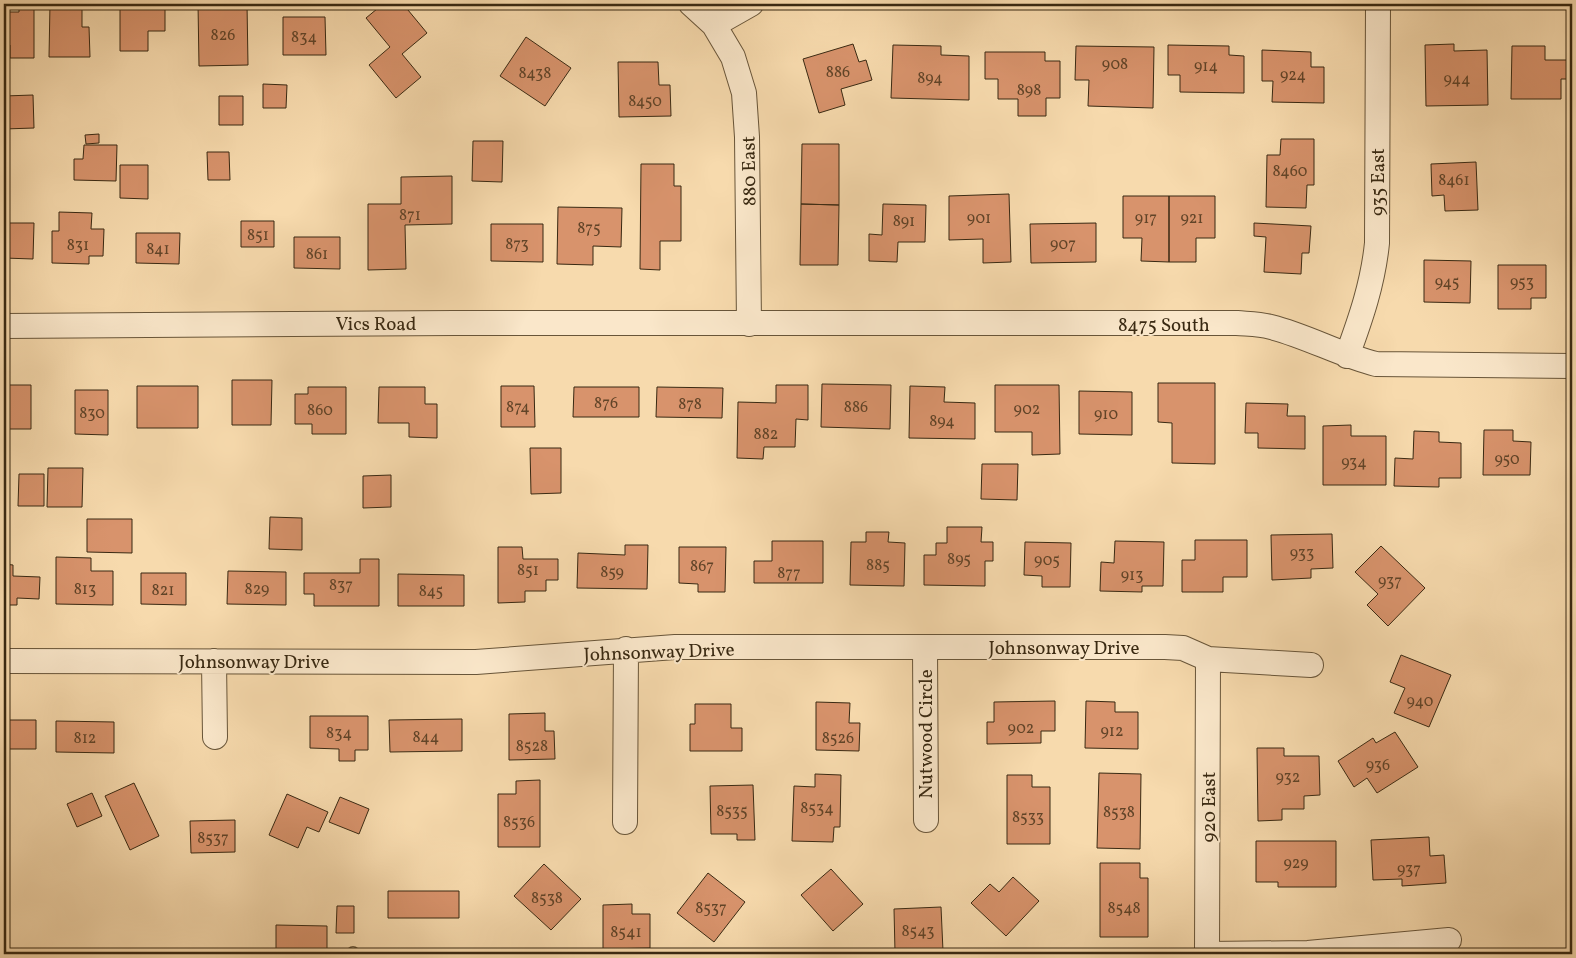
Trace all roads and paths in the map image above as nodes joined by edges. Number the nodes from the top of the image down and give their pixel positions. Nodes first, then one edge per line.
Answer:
1 (691, 4) edge
2 (751, 4) edge
3 (1378, 4) edge
4 (714, 25) junction
5 (749, 324) junction
6 (4, 326) edge
7 (1347, 356) junction
8 (1572, 366) edge
9 (925, 648) junction
10 (626, 650) junction
11 (1208, 660) junction
12 (4, 661) edge
13 (214, 661) junction
14 (1311, 665) dead end
15 (215, 737) dead end
16 (926, 820) dead end
17 (626, 822) dead end
18 (1449, 940) dead end
19 (1207, 954) edge

1 - 4 street, 880 East
2 - 4 street
3 - 7 street, 935 East
4 - 5 street, 880 East
5 - 6 street, Vics Road
5 - 7 street, 8475 South
7 - 8 street, 8475 South
9 - 10 street, Johnsonway Drive
9 - 11 street, Johnsonway Drive
9 - 16 street, Nutwood Circle
10 - 13 street, Johnsonway Drive
10 - 17 street
11 - 14 street, Johnsonway Drive
11 - 19 street, 920 East
12 - 13 street, Johnsonway Drive
13 - 15 street
18 - 19 street

